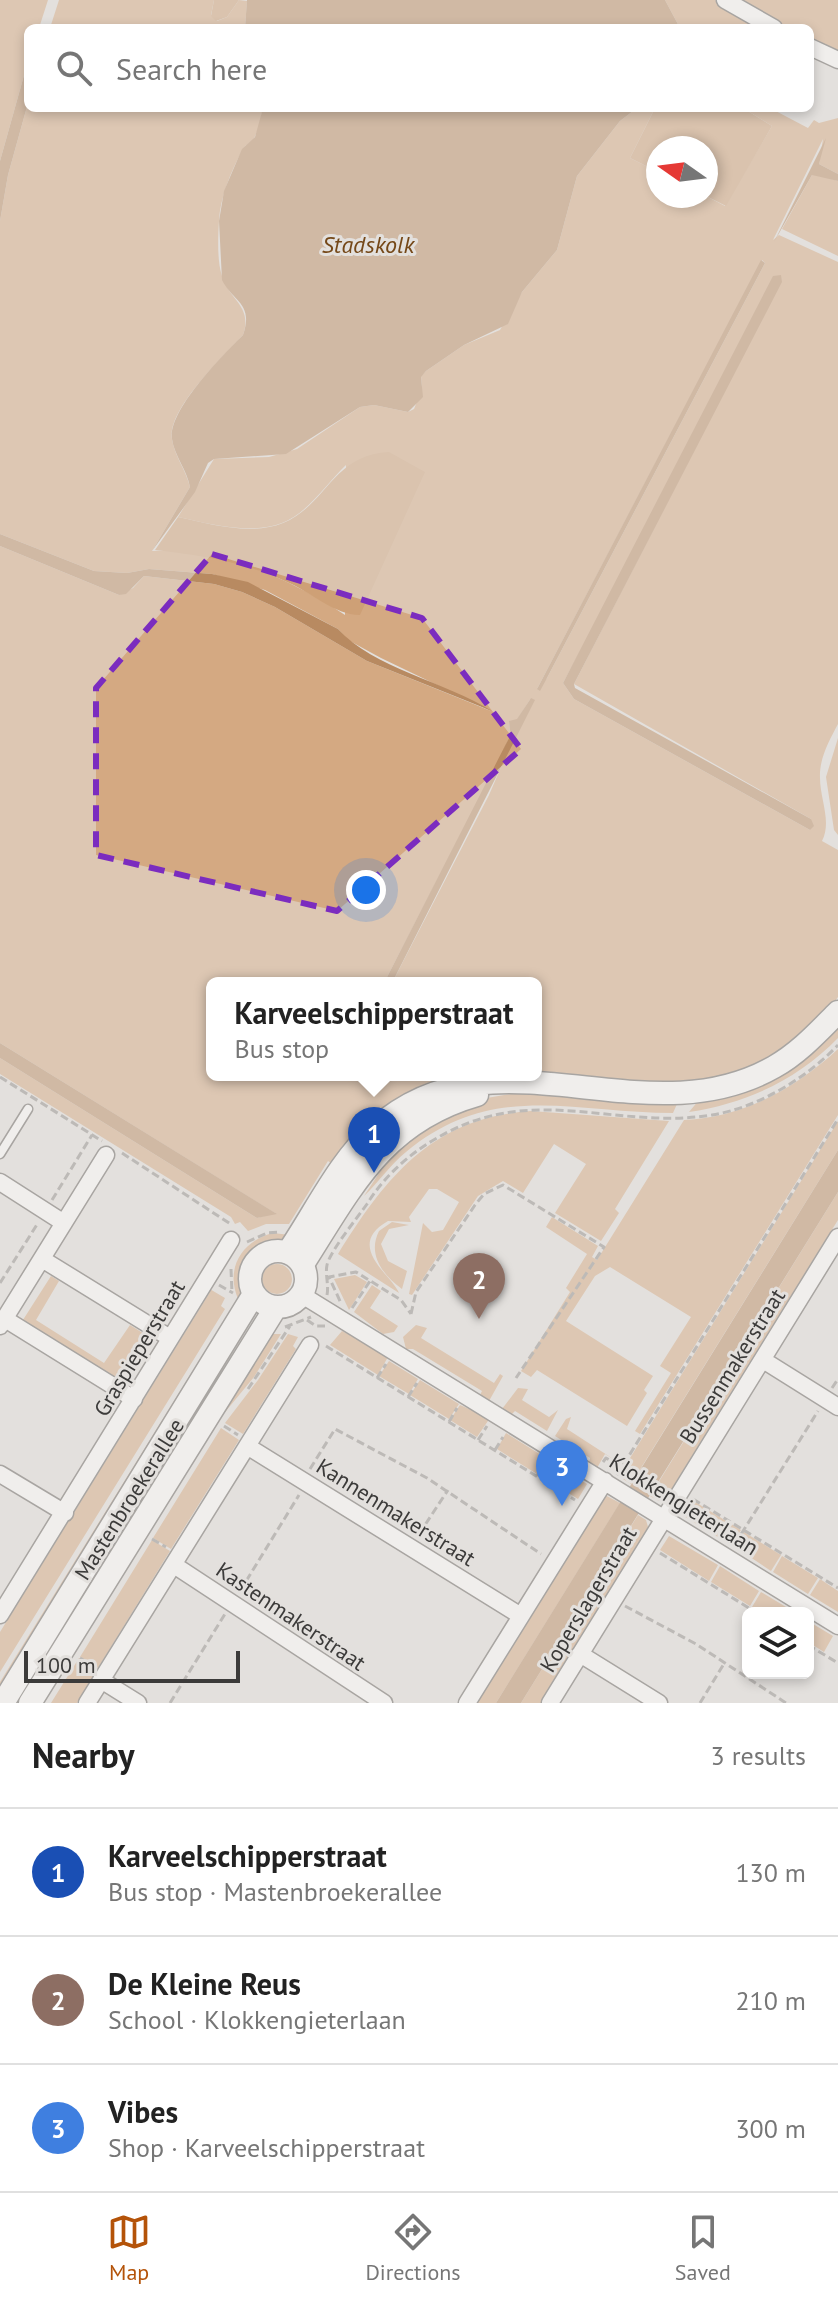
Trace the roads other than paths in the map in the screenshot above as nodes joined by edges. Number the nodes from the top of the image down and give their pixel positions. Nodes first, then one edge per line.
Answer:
1 (725, 0) edge
2 (767, 24) edge
3 (814, 49) edge
4 (838, 60) edge
5 (838, 1012) edge
6 (28, 1109) dead end
7 (109, 1151) road end
8 (0, 1154) edge
9 (0, 1182) edge
10 (64, 1223) junction
11 (838, 1237) edge
12 (231, 1240) road end
13 (296, 1258) junction
14 (42, 1259) junction
15 (254, 1294) junction
16 (302, 1295) junction
17 (276, 1307) junction
18 (2, 1322) edge
19 (170, 1338) junction
20 (310, 1345) road end
21 (763, 1360) junction
22 (134, 1399) junction
23 (832, 1403) edge
24 (247, 1446) junction
25 (0, 1474) edge
26 (610, 1484) junction
27 (65, 1513) junction
28 (658, 1515) junction
29 (174, 1565) junction
30 (0, 1615) edge
31 (521, 1616) junction
32 (838, 1626) edge
33 (580, 1654) junction
34 (103, 1677) junction
35 (3, 1703) edge
36 (30, 1703) edge
37 (87, 1703) edge
38 (138, 1703) edge
39 (384, 1703) edge
40 (467, 1703) edge
41 (550, 1703) edge
42 (659, 1703) edge

1 - 2 street
3 - 4 street
5 - 13 main road
6 - 8 lane
7 - 10 street
9 - 10 street
10 - 14 street
11 - 21 street, Bussenmakerstraat
12 - 19 street, Graspieperstraat
13 - 15 main road
13 - 16 main road
14 - 18 street
14 - 19 street
15 - 17 main road
15 - 35 main road, Mastenbroekerallee
16 - 17 main road
16 - 26 street, Klokkengieterlaan
17 - 36 main road, Mastenbroekerallee
18 - 22 street
19 - 22 street, Graspieperstraat
20 - 24 street
21 - 23 street
21 - 28 street, Bussenmakerstraat
22 - 27 street, Graspieperstraat
24 - 29 street
24 - 31 street, Kannenmakerstraat
25 - 27 street
26 - 28 street, Klokkengieterlaan
26 - 31 street
27 - 30 street, Graspieperstraat
28 - 32 street, Klokkengieterlaan
28 - 33 street, Koperslagerstraat
29 - 34 street
29 - 39 street, Kastenmakerstraat
31 - 40 street
33 - 41 street, Koperslagerstraat
33 - 42 street
34 - 37 street
34 - 38 street

